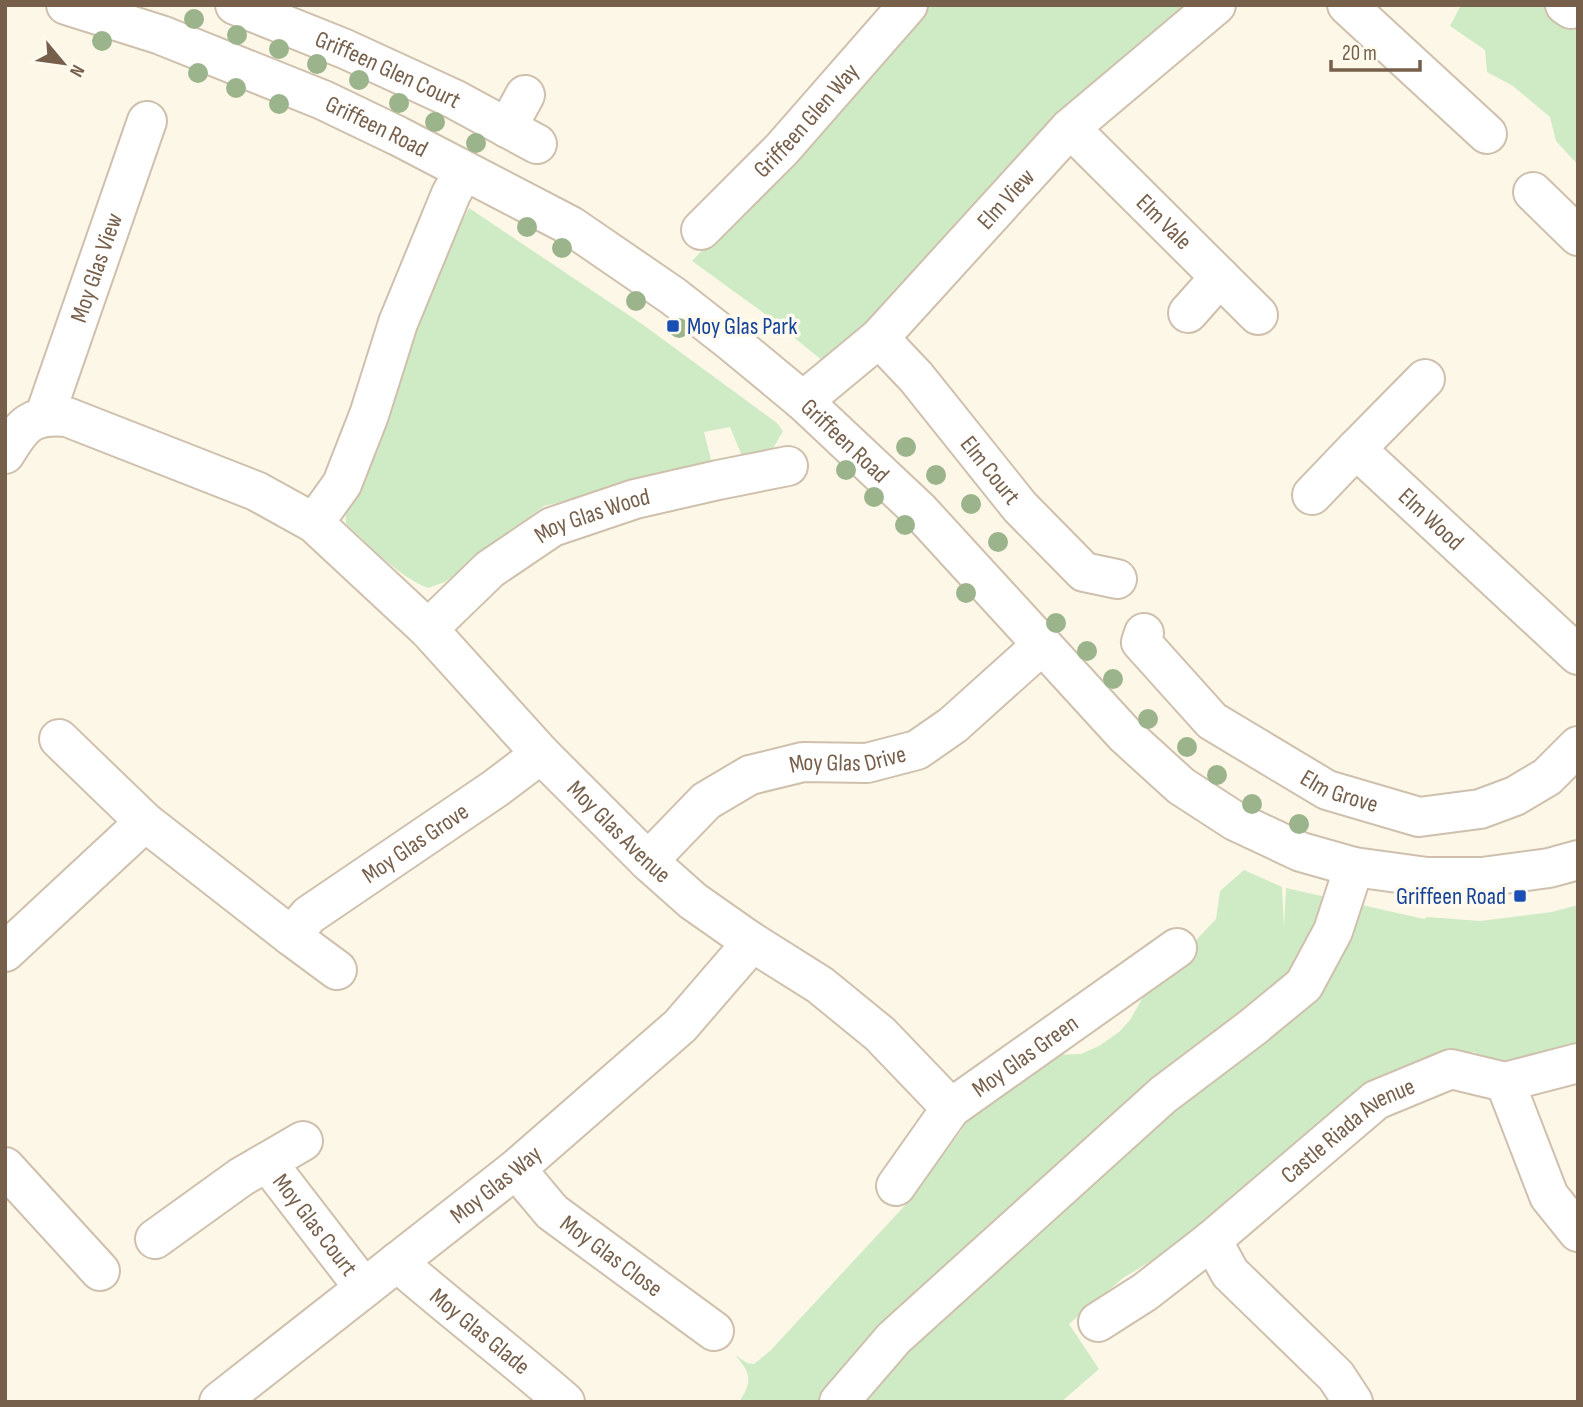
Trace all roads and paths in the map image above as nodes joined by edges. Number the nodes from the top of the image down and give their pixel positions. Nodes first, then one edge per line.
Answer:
1 (67, 5) edge
2 (234, 5) edge
3 (908, 5) edge
4 (1216, 5) edge
5 (1347, 5) edge
6 (524, 95) dead end
7 (147, 121) dead end
8 (1070, 128) junction
9 (1487, 134) dead end
10 (464, 172) junction
11 (1533, 192) dead end
12 (701, 230) dead end
13 (1578, 236) edge
14 (1220, 277) junction
15 (1188, 313) dead end
16 (1258, 315) dead end
17 (880, 338) junction
18 (1425, 379) dead end
19 (803, 401) junction
20 (45, 415) junction
21 (1356, 449) junction
22 (5, 454) edge
23 (788, 466) dead end
24 (1312, 495) dead end
25 (314, 523) junction
26 (1117, 579) dead end
27 (428, 629) junction
28 (1144, 633) dead end
29 (1042, 645) junction
30 (1577, 651) edge
31 (60, 739) dead end
32 (1578, 746) edge
33 (541, 754) junction
34 (145, 822) junction
35 (1578, 860) edge
36 (648, 861) junction
37 (1354, 867) junction
38 (291, 936) junction
39 (750, 941) junction
40 (1177, 948) dead end
41 (5, 952) edge
42 (337, 970) dead end
43 (1578, 1063) edge
44 (1505, 1082) junction
45 (951, 1108) junction
46 (303, 1141) dead end
47 (267, 1162) junction
48 (5, 1167) edge
49 (516, 1170) junction
50 (896, 1186) dead end
51 (1578, 1232) edge
52 (155, 1239) dead end
53 (1212, 1240) junction
54 (397, 1262) junction
55 (107, 1274) dead end
56 (364, 1288) junction
57 (1098, 1322) dead end
58 (714, 1331) dead end
59 (219, 1402) edge
60 (565, 1402) edge
61 (839, 1402) edge
62 (1353, 1402) edge

1 - 10 street, Griffeen Road
2 - 6 street, Griffeen Glen Court
3 - 12 street, Griffeen Glen Way
4 - 8 street, Elm View
5 - 9 street
7 - 20 street, Moy Glas View
8 - 14 street, Elm Vale
8 - 17 street, Elm View
10 - 19 street, Griffeen Road
10 - 25 street
11 - 13 street
14 - 15 street
14 - 16 street, Elm Vale
17 - 19 street, Elm View
17 - 26 street, Elm Court
18 - 21 street
19 - 29 street, Griffeen Road
20 - 22 street
20 - 25 street
21 - 24 street
21 - 30 street, Elm Wood
23 - 27 street, Moy Glas Wood
25 - 27 street, Moy Glas Avenue
27 - 33 street, Moy Glas Avenue
28 - 32 street, Elm Grove
29 - 36 street, Moy Glas Drive
29 - 37 street, Griffeen Road
31 - 34 street
33 - 36 street, Moy Glas Avenue
33 - 38 street, Moy Glas Grove
34 - 38 street
34 - 41 street
35 - 37 street, Griffeen Road
36 - 39 street, Moy Glas Avenue
37 - 61 street
38 - 42 street
39 - 45 street, Moy Glas Avenue
39 - 49 street, Moy Glas Way
40 - 45 street, Moy Glas Green
43 - 44 street, Castle Riada Avenue
44 - 51 street
44 - 53 street, Castle Riada Avenue
45 - 50 street, Moy Glas Green
46 - 47 street, Moy Glas Court
47 - 52 street, Moy Glas Court
47 - 56 street, Moy Glas Court
48 - 55 street
49 - 54 street, Moy Glas Way
49 - 58 street, Moy Glas Close
53 - 57 street, Castle Riada Avenue
53 - 62 street
54 - 56 street, Moy Glas Way
54 - 60 street, Moy Glas Glade
56 - 59 street, Moy Glas Way

